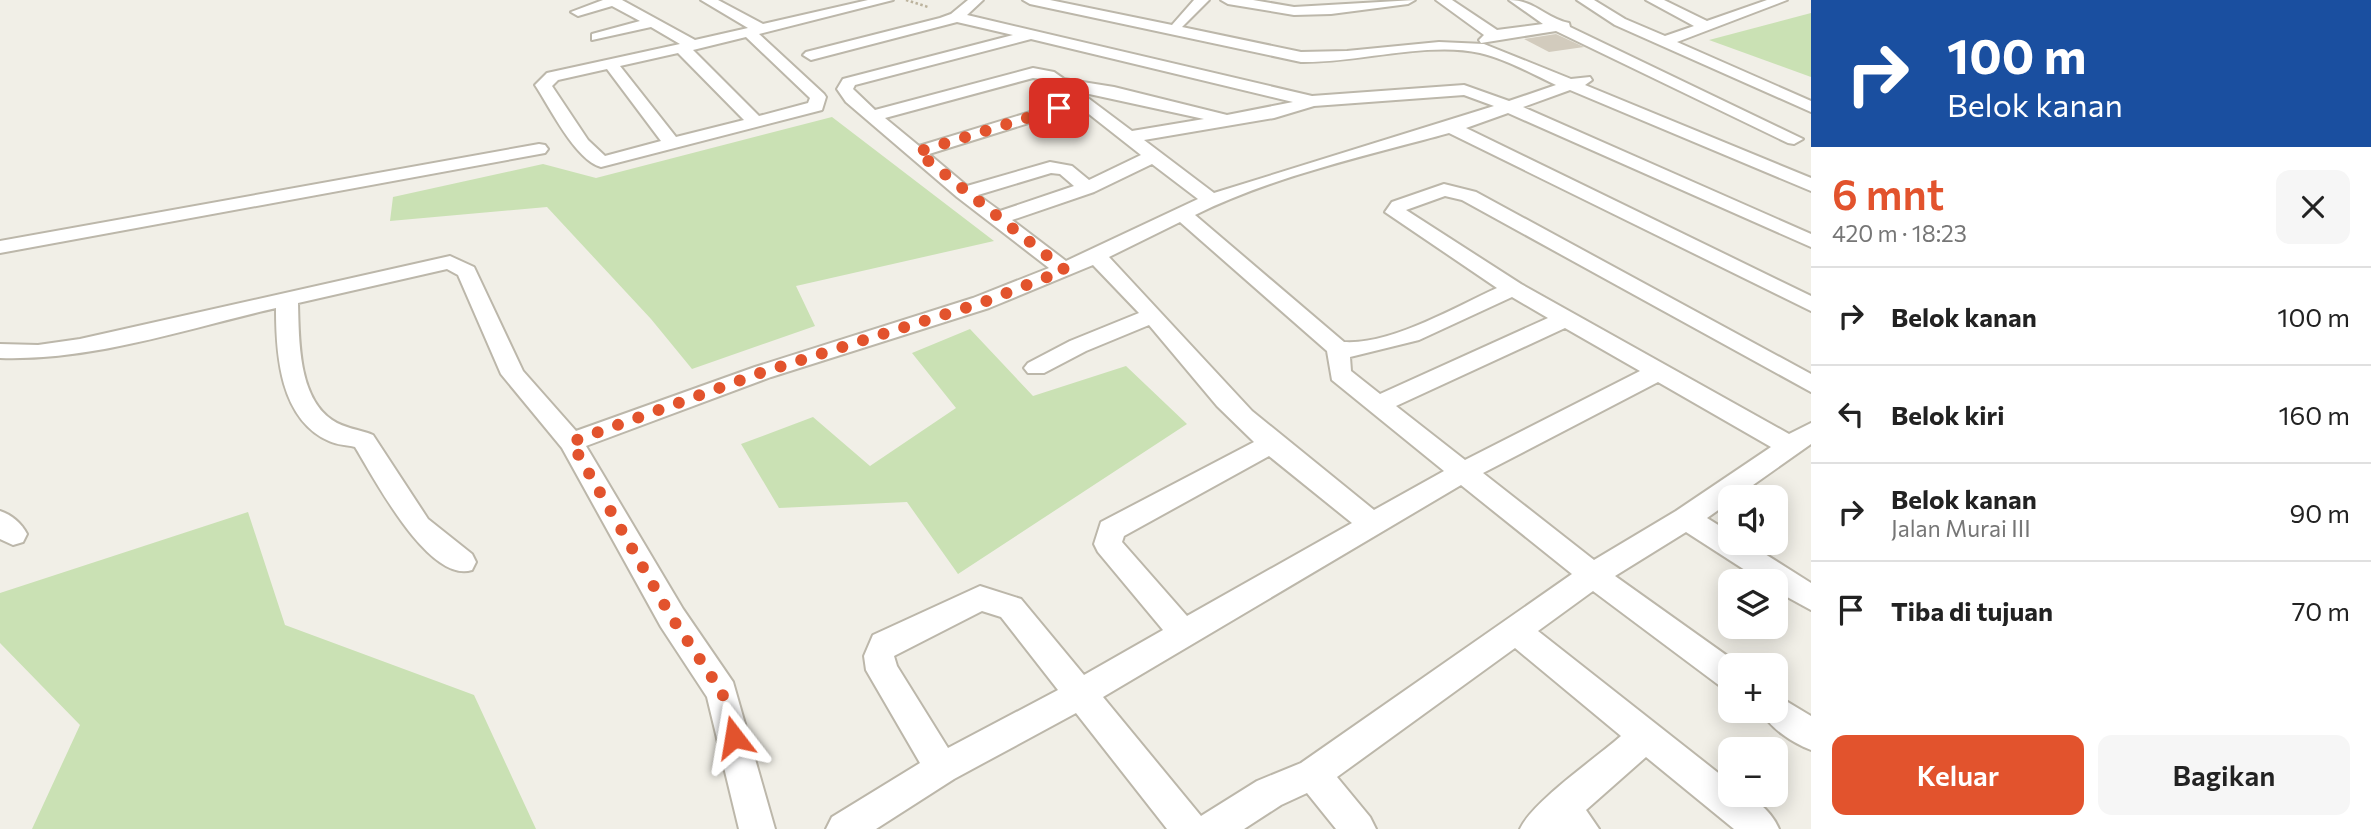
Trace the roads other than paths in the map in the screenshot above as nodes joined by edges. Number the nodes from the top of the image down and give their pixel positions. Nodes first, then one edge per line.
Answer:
1 (708, 0) edge
2 (807, 0) edge
3 (886, 0) edge
4 (976, 0) edge
5 (1030, 0) edge
6 (1066, 0) edge
7 (1202, 0) edge
8 (1228, 0) edge
9 (1408, 0) edge
10 (1443, 0) edge
11 (1516, 0) edge
12 (1584, 0) edge
13 (1653, 0) edge
14 (613, 1) edge
15 (1775, 2) edge
16 (1728, 3) dead end
17 (578, 12) dead end
18 (834, 12) junction
19 (956, 17) junction
20 (1620, 22) junction
21 (650, 23) junction
22 (1556, 26) junction
23 (1708, 27) junction
24 (755, 30) junction
25 (1209, 34) junction
26 (1030, 35) junction
27 (597, 37) dead end
28 (1490, 37) junction
29 (1161, 41) junction
30 (1666, 41) junction
31 (688, 47) junction
32 (811, 55) dead end
33 (611, 64) junction
34 (1577, 82) junction
35 (1061, 84) junction
36 (1114, 92) junction
37 (1083, 101) junction
38 (1312, 101) junction
39 (1510, 107) junction
40 (1811, 107) edge
41 (873, 116) junction
42 (1227, 120) junction
43 (755, 121) junction
44 (1451, 127) junction
45 (1811, 133) edge
46 (1130, 137) junction
47 (1794, 138) junction
48 (673, 144) junction
49 (539, 149) dead end
50 (917, 152) junction
51 (1762, 155) junction
52 (1152, 157) junction
53 (1811, 176) edge
54 (1811, 185) edge
55 (1087, 188) junction
56 (964, 193) junction
57 (1212, 200) junction
58 (1181, 213) junction
59 (999, 218) junction
60 (1811, 241) edge
61 (0, 247) edge
62 (1096, 256) junction
63 (1065, 270) junction
64 (1513, 289) junction
65 (288, 298) junction
66 (1811, 304) edge
67 (1153, 315) junction
68 (1564, 319) junction
69 (1338, 349) junction
70 (0, 351) edge
71 (1036, 369) dead end
72 (1658, 372) junction
73 (1811, 384) edge
74 (1378, 405) junction
75 (1801, 439) edge
76 (571, 442) junction
77 (1272, 443) junction
78 (1464, 472) junction
79 (1686, 518) junction
80 (1374, 525) junction
81 (462, 562) dead end
82 (1593, 575) junction
83 (1811, 598) edge
84 (1515, 630) junction
85 (1185, 635) junction
86 (1718, 666) edge
87 (1080, 691) junction
88 (1788, 718) edge
89 (1811, 735) edge
90 (1647, 736) junction
91 (942, 768) junction
92 (1313, 774) junction
93 (1560, 822) edge
94 (757, 829) edge
95 (844, 829) edge
96 (1189, 829) edge
97 (1212, 829) edge
98 (1358, 829) edge
99 (1761, 829) edge

1 - 24 street
2 - 18 street
3 - 18 street
4 - 19 street
5 - 29 street
6 - 29 street
7 - 29 street
8 - 9 street
10 - 28 street
11 - 22 street
12 - 20 street
13 - 23 street
14 - 17 street
14 - 21 street
15 - 16 street
15 - 23 street
18 - 24 street
19 - 26 street
19 - 32 street
20 - 22 street
20 - 30 street
21 - 27 street
21 - 31 street
22 - 28 street
22 - 47 street
23 - 30 street
24 - 31 street
24 - 43 street
25 - 28 street
25 - 29 street
25 - 34 street
26 - 29 street
26 - 41 street
28 - 34 street
29 - 36 street
29 - 38 street
30 - 40 street
31 - 33 street
31 - 43 street
33 - 48 street
33 - 48 street
34 - 39 street
34 - 51 street
34 - 54 street
35 - 36 street
35 - 37 street
35 - 41 street
36 - 42 street
37 - 46 street
37 - 50 street
38 - 39 street
38 - 42 street
39 - 44 street
39 - 60 street
41 - 50 street
42 - 46 street
43 - 48 street
44 - 57 street
44 - 66 street
45 - 47 street
46 - 52 street
47 - 51 street
49 - 61 street
50 - 56 street
51 - 53 street
52 - 55 street
52 - 57 street
55 - 56 street
55 - 59 street
56 - 59 street
57 - 58 street
58 - 62 street
58 - 69 street
59 - 63 street
62 - 63 street
62 - 67 street
63 - 76 street
64 - 68 street
64 - 69 street
64 - 73 street
65 - 70 street
65 - 76 street
65 - 81 street
67 - 71 street
67 - 77 street
68 - 72 street
68 - 74 street
69 - 74 street
72 - 75 street
72 - 78 street
74 - 78 street
75 - 79 street
76 - 94 street
77 - 80 street
77 - 85 street
78 - 80 street
78 - 82 street
79 - 82 street
79 - 83 street
80 - 85 street
82 - 84 street
82 - 86 street
84 - 90 street
84 - 92 street
85 - 87 street
87 - 91 street
87 - 91 street
87 - 96 street
88 - 89 street
90 - 93 street
90 - 99 street
91 - 95 street
92 - 97 street
92 - 98 street

